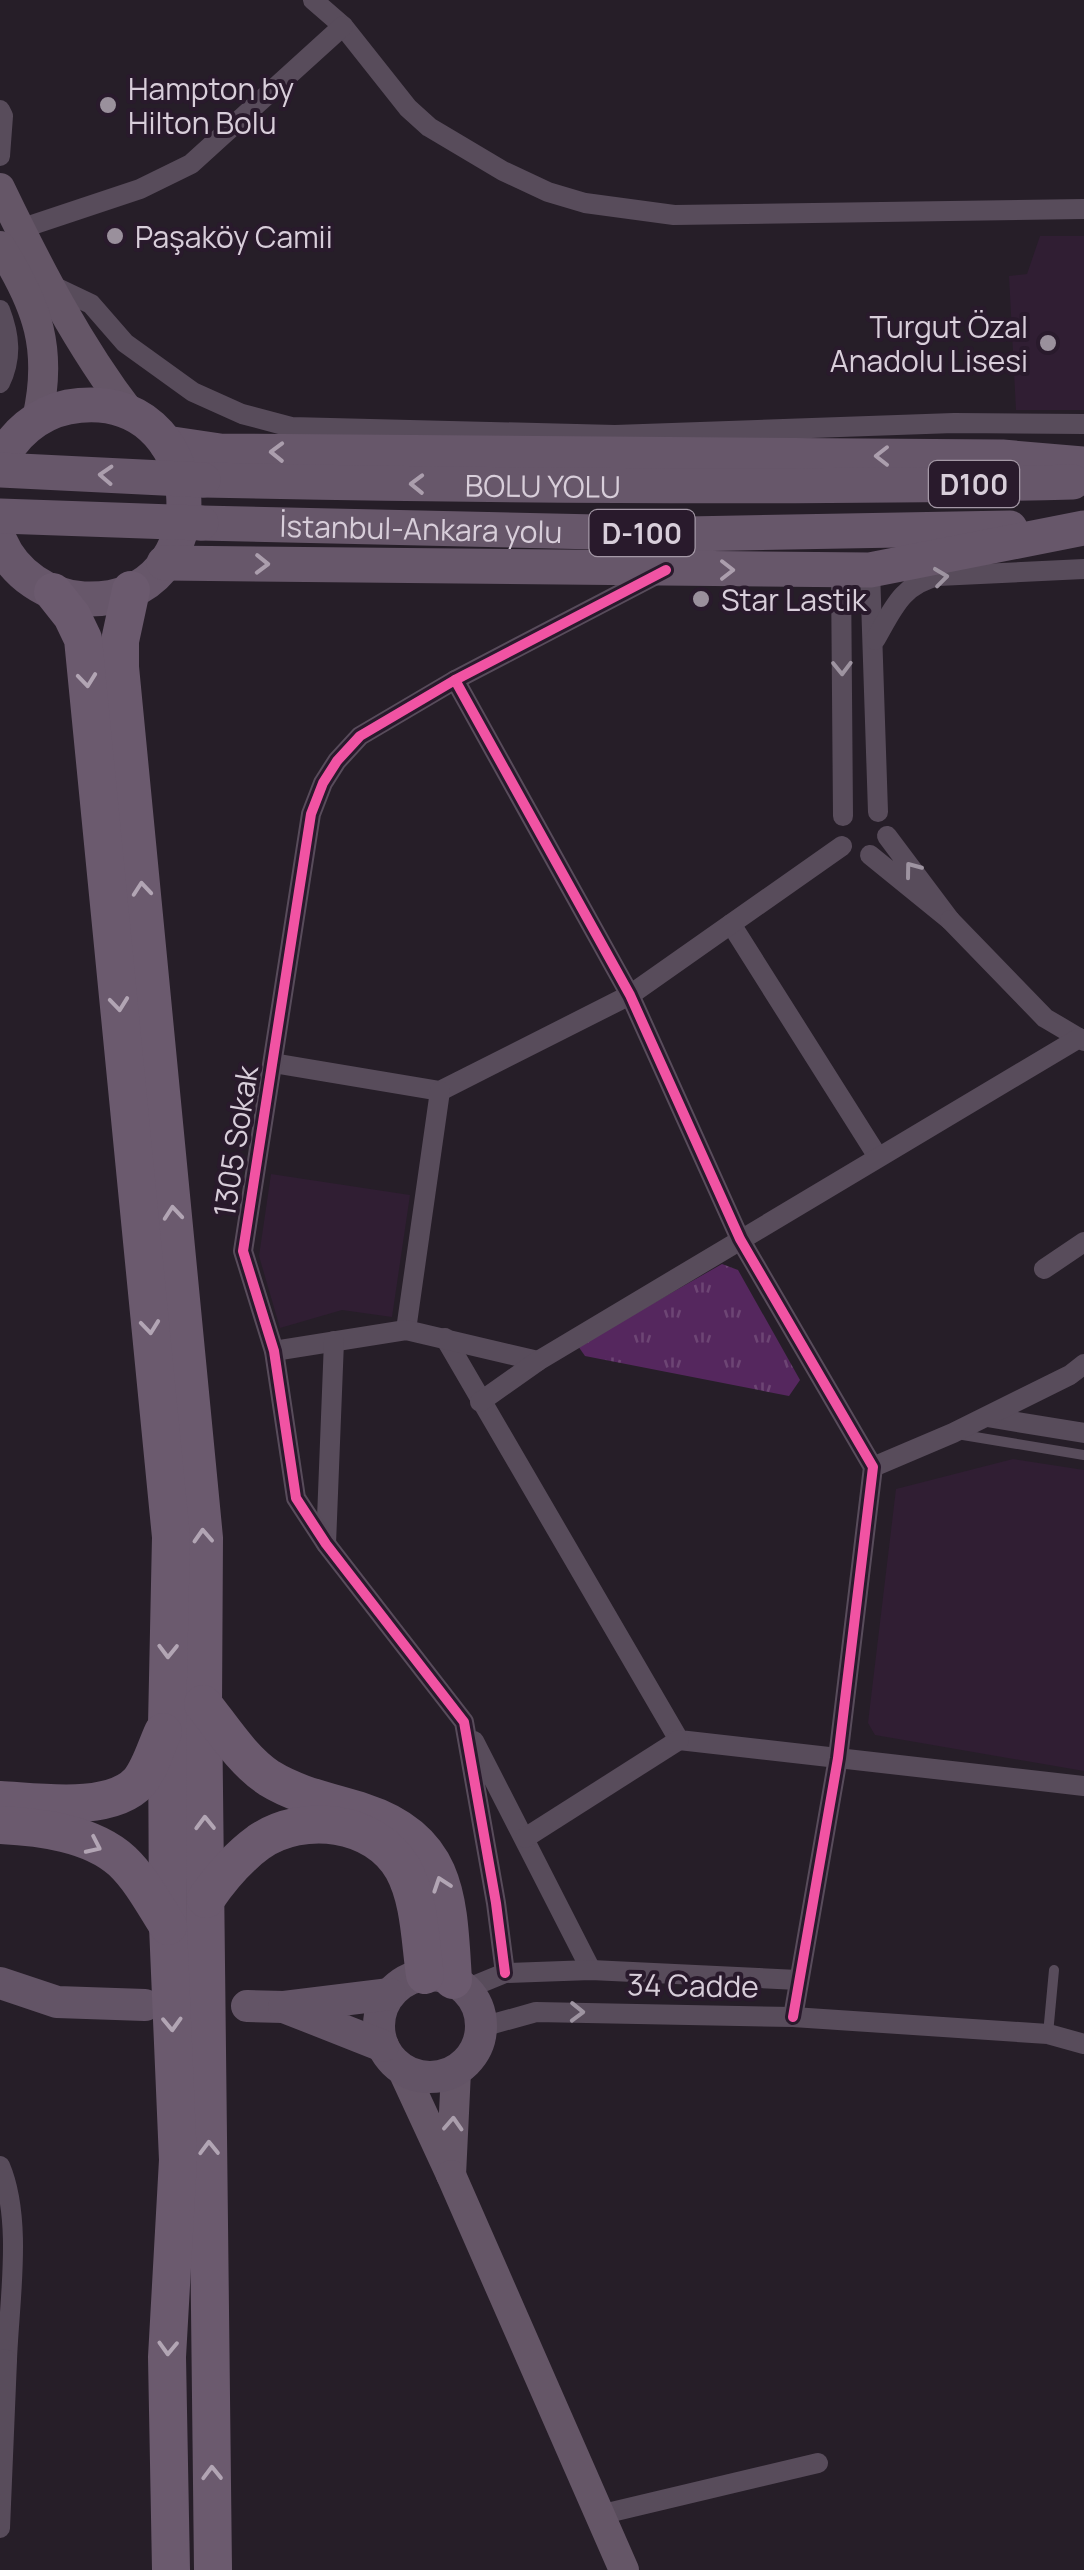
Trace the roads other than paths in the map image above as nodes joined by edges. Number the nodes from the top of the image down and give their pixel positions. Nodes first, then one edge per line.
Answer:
1 (313, 0) edge
2 (343, 26) junction
3 (0, 110) edge
4 (0, 156) edge
5 (0, 188) edge
6 (1084, 210) edge
7 (10, 238) edge
8 (50, 285) junction
9 (0, 310) edge
10 (0, 383) edge
11 (131, 414) junction
12 (1084, 424) edge
13 (166, 443) junction
14 (11, 444) edge
15 (1084, 464) edge
16 (1084, 482) edge
17 (864, 487) joint
18 (0, 516) edge
19 (1084, 528) edge
20 (5, 556) edge
21 (164, 563) junction
22 (1084, 569) edge
23 (666, 570) junction
24 (856, 570) junction
25 (131, 590) junction
26 (53, 592) junction
27 (874, 640) junction
28 (454, 680) junction
29 (878, 812) junction
30 (843, 816) junction
31 (887, 836) junction
32 (842, 846) junction
33 (870, 855) junction
34 (950, 920) junction
35 (731, 924) junction
36 (630, 994) junction
37 (1081, 1039) edge
38 (272, 1063) junction
39 (440, 1091) junction
40 (878, 1157) junction
41 (740, 1239) junction
42 (1084, 1242) edge
43 (1044, 1269) dead end
44 (406, 1330) junction
45 (445, 1338) junction
46 (334, 1342) junction
47 (274, 1351) junction
48 (538, 1361) junction
49 (1084, 1364) edge
50 (480, 1402) junction
51 (986, 1417) junction
52 (953, 1433) junction
53 (1084, 1433) edge
54 (1084, 1455) edge
55 (873, 1467) junction
56 (326, 1544) junction
57 (203, 1704) junction
58 (464, 1722) junction
59 (167, 1725) junction
60 (678, 1740) junction
61 (838, 1758) junction
62 (1084, 1786) edge
63 (0, 1800) edge
64 (0, 1826) edge
65 (526, 1838) junction
66 (206, 1899) junction
67 (168, 1926) junction
68 (591, 1970) junction
69 (1054, 1970) dead end
70 (505, 1973) junction
71 (798, 1980) junction
72 (448, 1981) junction
73 (0, 1984) edge
74 (390, 1994) junction
75 (145, 2005) dead end
76 (247, 2006) dead end
77 (284, 2007) junction
78 (793, 2017) junction
79 (482, 2027) junction
80 (1048, 2034) junction
81 (1084, 2044) edge
82 (392, 2057) junction
83 (456, 2071) junction
84 (0, 2166) edge
85 (451, 2174) junction
86 (4, 2359) edge
87 (818, 2463) dead end
88 (599, 2515) junction
89 (0, 2528) edge
90 (172, 2570) edge
91 (213, 2570) edge
92 (624, 2570) edge

1 - 2 street
2 - 6 street
2 - 7 street
3 - 4 street
5 - 7 main road
7 - 8 main road
7 - 14 main road
8 - 11 main road
8 - 12 street
9 - 10 street
11 - 13 highway
11 - 14 highway
15 -> 13 highway
13 - 21 highway
17 -> 14 highway, BOLU YOLU / D-100, bridge
16 - 17 highway, BOLU YOLU / D100
18 - 19 highway, İstanbul-Ankara yolu / D-100, bridge
19 - 24 highway
20 - 26 highway
21 -> 23 highway
21 - 25 highway
27 -> 22 street
23 -> 24 highway
23 - 28 street, 1305 Sokak
24 - 27 street
24 -> 30 street
25 - 26 highway
57 -> 25 highway
26 -> 59 highway
27 - 29 street
28 - 36 street
28 - 38 street, 1305 Sokak
29 - 30 street
29 - 31 street
30 - 32 street
31 - 33 street
34 -> 31 street
32 - 33 street
32 - 35 street
33 - 34 street
34 - 37 street
35 - 36 street
35 - 40 street
36 - 39 street
36 - 41 street
37 - 40 street
38 - 39 street
38 - 47 street, 1305 Sokak
39 - 44 street
40 - 41 street
41 - 48 street
41 - 55 street
42 - 43 street
44 - 45 street
44 - 46 street
45 - 48 street
45 - 50 street
46 - 47 street
46 - 56 street
47 - 56 street, 1305 Sokak
48 - 50 street
49 - 51 street
50 - 60 street
51 - 52 street
51 - 53 street
52 - 54 lane
52 - 55 street
55 - 61 street
56 - 58 street, 1305 Sokak
66 -> 57 highway
72 -> 57 highway
58 - 65 street
58 - 70 street, 1305 Sokak
59 - 63 highway
59 - 67 highway
60 - 61 street
60 - 65 street
61 - 62 street
61 - 71 street
64 -> 67 highway
65 - 68 street
66 - 72 highway
91 -> 66 highway
67 -> 90 highway
68 - 70 street
68 - 71 street
69 - 80 lane
70 - 72 street
71 - 78 street
72 - 74 main road
72 - 79 main road
73 - 75 main road
74 - 77 main road
74 - 82 main road
76 - 77 main road
77 - 82 main road
79 -> 78 street, 34 Cadde
78 - 80 street, 34 Cadde
79 - 83 main road
80 - 81 street, 34 Cadde
82 - 83 main road
82 - 85 main road
85 -> 83 main road
84 - 86 street
85 - 88 main road
86 - 89 street
87 - 88 street
88 - 92 main road

